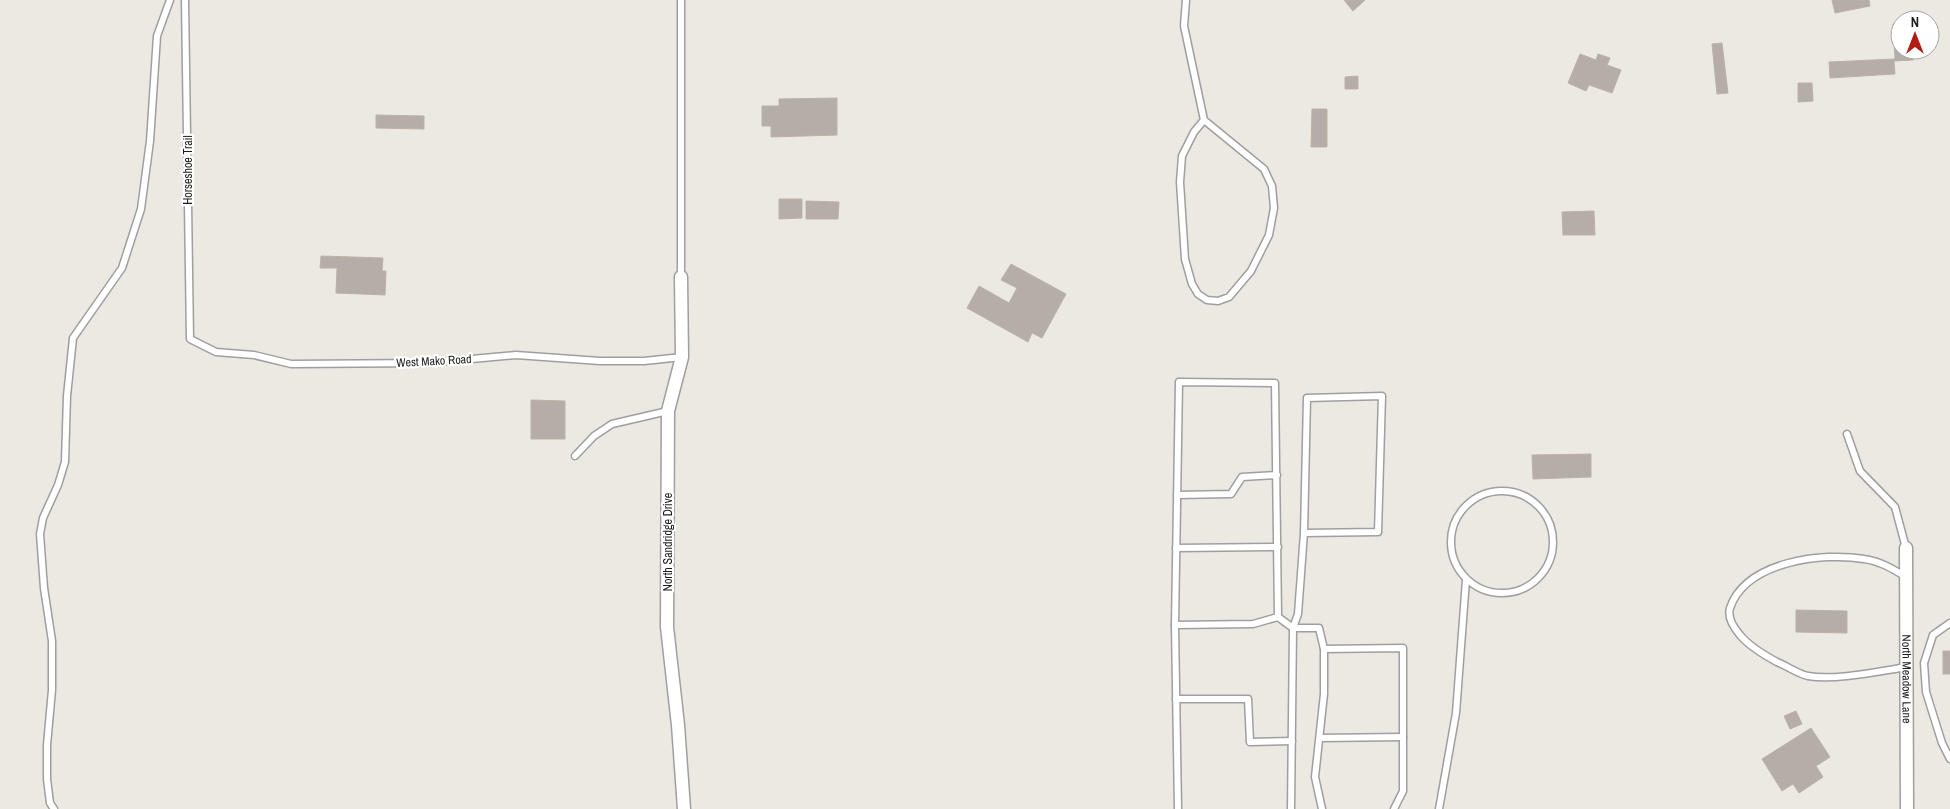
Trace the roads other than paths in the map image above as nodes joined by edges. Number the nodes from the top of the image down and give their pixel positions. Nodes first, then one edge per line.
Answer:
1 (170, 0) edge
2 (185, 0) edge
3 (681, 0) edge
4 (1186, 0) edge
5 (1204, 120) junction
6 (681, 277) joint
7 (190, 339) joint
8 (682, 357) junction
9 (668, 411) junction
10 (1847, 434) dead end
11 (575, 456) dead end
12 (1276, 475) junction
13 (1177, 495) junction
14 (1304, 533) junction
15 (1278, 547) junction
16 (1176, 548) junction
17 (1906, 548) joint
18 (1906, 577) junction
19 (1466, 580) junction
20 (1278, 617) junction
21 (1950, 623) edge
22 (1175, 625) junction
23 (1293, 628) junction
24 (1324, 649) junction
25 (1907, 667) junction
26 (1176, 699) junction
27 (1403, 737) junction
28 (1320, 738) junction
29 (1292, 741) junction
30 (1950, 759) edge
31 (54, 809) edge
32 (684, 809) edge
33 (1178, 809) edge
34 (1291, 809) edge
35 (1322, 809) edge
36 (1394, 809) edge
37 (1440, 809) edge
38 (1907, 809) edge

1 - 31 lane
2 - 7 lane, Horseshoe Trail
3 - 6 lane
4 - 5 lane
5 - 5 lane
6 - 8 street, North Sandridge Drive
7 - 8 lane, West Mako Road
8 - 9 street, North Sandridge Drive
9 - 11 lane
9 - 32 street, North Sandridge Drive
10 - 17 lane
12 - 13 lane
12 - 13 lane
12 - 15 lane
13 - 16 lane
14 - 14 lane
14 - 23 lane
15 - 16 lane
15 - 20 lane
16 - 22 lane
17 - 18 street, North Meadow Lane
18 - 25 street, North Meadow Lane
18 - 25 lane
19 - 19 lane
19 - 37 lane
20 - 22 lane
20 - 23 lane
21 - 30 lane
22 - 26 lane
23 - 24 lane
23 - 29 lane
24 - 27 lane
24 - 28 lane
25 - 38 street, North Meadow Lane
26 - 29 lane
26 - 33 lane
27 - 28 lane
27 - 36 lane
28 - 35 lane
29 - 34 lane

